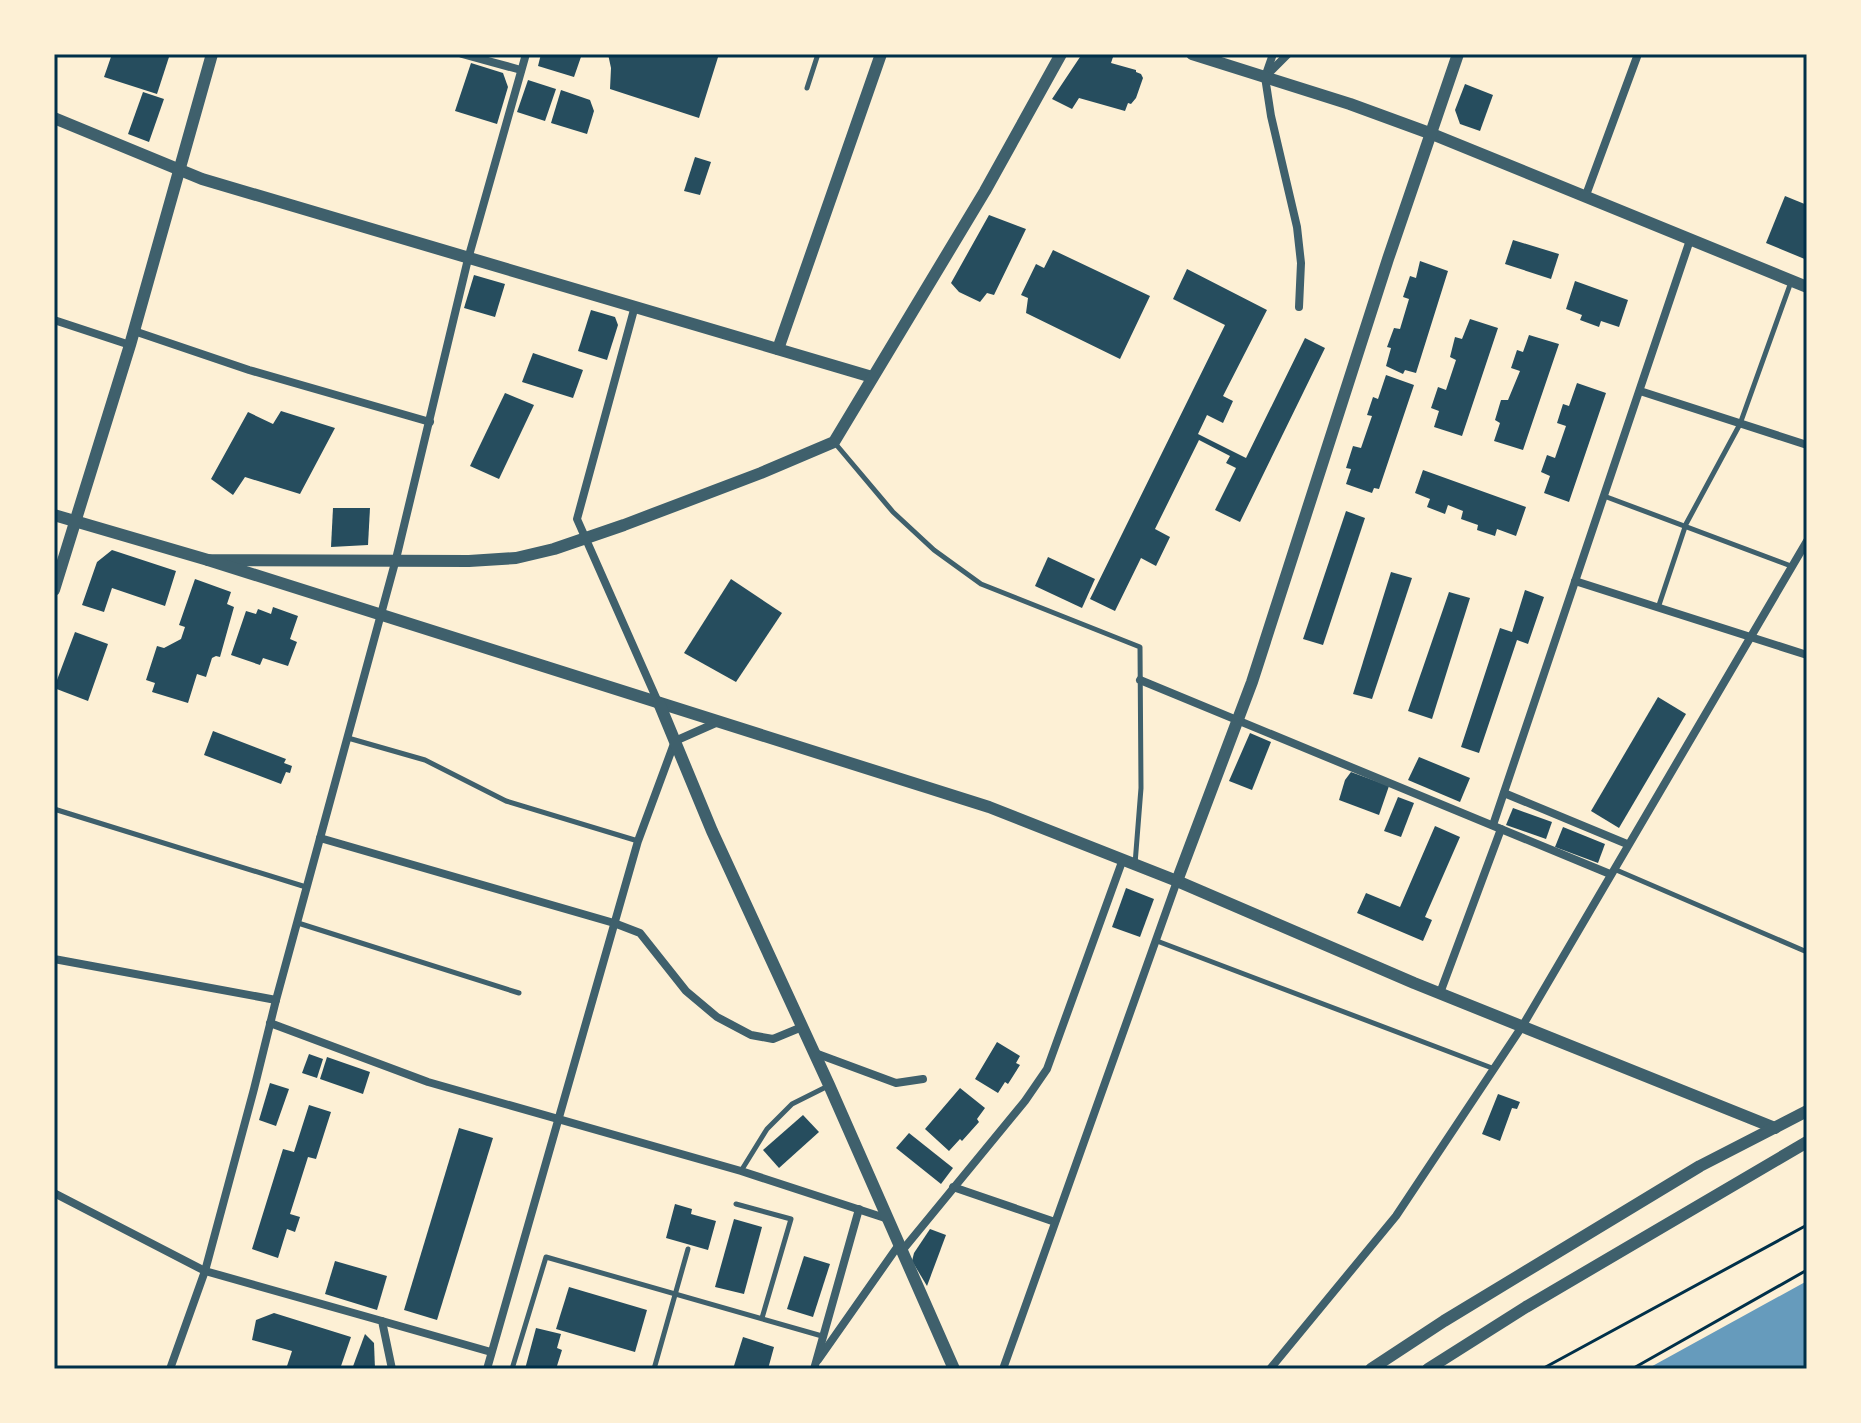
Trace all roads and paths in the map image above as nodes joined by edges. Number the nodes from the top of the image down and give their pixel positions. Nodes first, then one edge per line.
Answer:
1 (212, 54) edge
2 (462, 54) edge
3 (526, 54) edge
4 (818, 54) edge
5 (881, 54) edge
6 (1061, 54) edge
7 (1192, 54) edge
8 (1273, 54) edge
9 (1288, 54) edge
10 (1458, 54) edge
11 (1638, 54) edge
12 (521, 70) junction
13 (1265, 77) junction
14 (807, 88) dead end
15 (54, 118) edge
16 (1432, 134) junction
17 (179, 169) junction
18 (1586, 195) junction
19 (1690, 240) junction
20 (468, 259) junction
21 (1792, 281) junction
22 (1807, 287) edge
23 (635, 306) junction
24 (1299, 307) dead end
25 (54, 320) edge
26 (134, 331) junction
27 (130, 345) junction
28 (778, 349) junction
29 (872, 377) junction
30 (1640, 391) junction
31 (430, 422) junction
32 (1740, 424) junction
33 (834, 442) junction
34 (1807, 445) edge
35 (1604, 496) junction
36 (54, 515) edge
37 (77, 522) junction
38 (1686, 524) junction
39 (587, 537) junction
40 (1807, 541) edge
41 (396, 559) junction
42 (208, 560) junction
43 (254, 560) junction
44 (1792, 566) junction
45 (1575, 581) junction
46 (300, 589) junction
47 (54, 590) edge
48 (1658, 608) junction
49 (380, 614) junction
50 (1751, 637) junction
51 (1807, 655) edge
52 (1140, 680) junction
53 (659, 703) junction
54 (1238, 720) junction
55 (719, 722) junction
56 (347, 737) junction
57 (675, 741) junction
58 (1504, 793) junction
59 (54, 809) edge
60 (1497, 827) junction
61 (320, 838) junction
62 (638, 841) junction
63 (1627, 844) junction
64 (1129, 862) junction
65 (1612, 871) junction
66 (1177, 881) junction
67 (306, 887) junction
68 (297, 923) junction
69 (614, 923) junction
70 (1154, 940) junction
71 (1807, 952) edge
72 (54, 959) edge
73 (519, 993) dead end
74 (1440, 993) junction
75 (276, 1000) junction
76 (270, 1023) junction
77 (1523, 1025) junction
78 (802, 1027) junction
79 (814, 1053) junction
80 (1492, 1068) junction
81 (923, 1079) dead end
82 (829, 1085) junction
83 (1807, 1111) edge
84 (559, 1119) junction
85 (1775, 1128) junction
86 (1807, 1142) edge
87 (741, 1171) junction
88 (953, 1187) junction
89 (54, 1193) edge
90 (736, 1204) dead end
91 (859, 1209) junction
92 (885, 1218) junction
93 (1055, 1222) junction
94 (1807, 1225) edge
95 (688, 1249) dead end
96 (899, 1249) junction
97 (1807, 1270) edge
98 (205, 1271) junction
99 (676, 1293) junction
100 (762, 1318) junction
101 (382, 1321) junction
102 (822, 1336) junction
103 (491, 1352) junction
104 (814, 1366) edge
105 (170, 1369) edge
106 (392, 1369) edge
107 (487, 1369) edge
108 (512, 1369) edge
109 (654, 1369) edge
110 (954, 1369) edge
111 (1003, 1369) edge
112 (1270, 1369) edge
113 (1371, 1369) edge
114 (1428, 1369) edge
115 (1542, 1369) edge
116 (1632, 1369) edge

1 - 17 street
2 - 12 street
3 - 12 street
4 - 14 lane
5 - 28 street
6 - 29 street
7 - 13 street
8 - 13 street
9 - 13 street
10 - 16 street
11 - 18 street
12 - 20 street
13 - 16 street
13 - 24 street
15 - 17 street
16 - 18 street
16 - 54 street
17 - 20 street
17 - 26 street
18 - 19 street
19 - 21 street
19 - 30 street
20 - 23 street
20 - 31 street
21 - 22 street
21 - 32 lane
23 - 28 street
23 - 39 street
25 - 27 street
26 - 27 street
26 - 31 street
27 - 37 street
28 - 29 street
29 - 33 street
30 - 32 street
30 - 35 street
31 - 41 street
32 - 34 street
32 - 38 lane
33 - 39 street
33 - 52 lane
35 - 38 lane
35 - 45 street
36 - 37 street
37 - 42 street
37 - 47 street
38 - 44 lane
38 - 48 lane
39 - 41 street
39 - 53 street
40 - 44 street
41 - 43 street
41 - 49 street
42 - 43 street
42 - 46 street
43 - 46 street
44 - 50 street
45 - 48 street
45 - 58 street
46 - 49 street
48 - 50 street
49 - 53 street
49 - 56 street
50 - 51 street
50 - 63 street
52 - 54 street
52 - 64 lane
53 - 55 street
53 - 57 street
54 - 60 street
54 - 66 street
55 - 57 street
55 - 64 street
56 - 61 street
56 - 62 lane
57 - 62 street
57 - 78 street
58 - 60 street
58 - 63 street
59 - 67 lane
60 - 65 street
60 - 74 street
61 - 67 street
61 - 69 street
62 - 69 street
63 - 65 street
64 - 66 street
64 - 88 street
65 - 71 lane
65 - 77 street
66 - 70 street
66 - 74 street
67 - 68 street
68 - 73 lane
68 - 75 street
69 - 78 street
69 - 84 street
70 - 80 lane
70 - 93 street
72 - 75 street
74 - 77 street
75 - 76 street
76 - 84 street
76 - 98 street
77 - 80 street
77 - 85 street
78 - 79 street
79 - 81 street
79 - 82 street
80 - 112 street
82 - 87 lane
82 - 92 street
83 - 85 street
84 - 87 street
84 - 103 street
85 - 113 street
86 - 114 street
87 - 91 street
88 - 93 street
88 - 96 street
89 - 98 street
90 - 100 lane
91 - 92 street
91 - 102 street
92 - 96 street
93 - 111 street
94 - 115 path
95 - 99 lane
96 - 104 street
96 - 110 street
97 - 116 path
98 - 101 street
98 - 105 street
99 - 100 lane
99 - 108 lane
99 - 109 lane
100 - 102 lane
101 - 103 street
101 - 106 street
102 - 104 street
103 - 107 street

